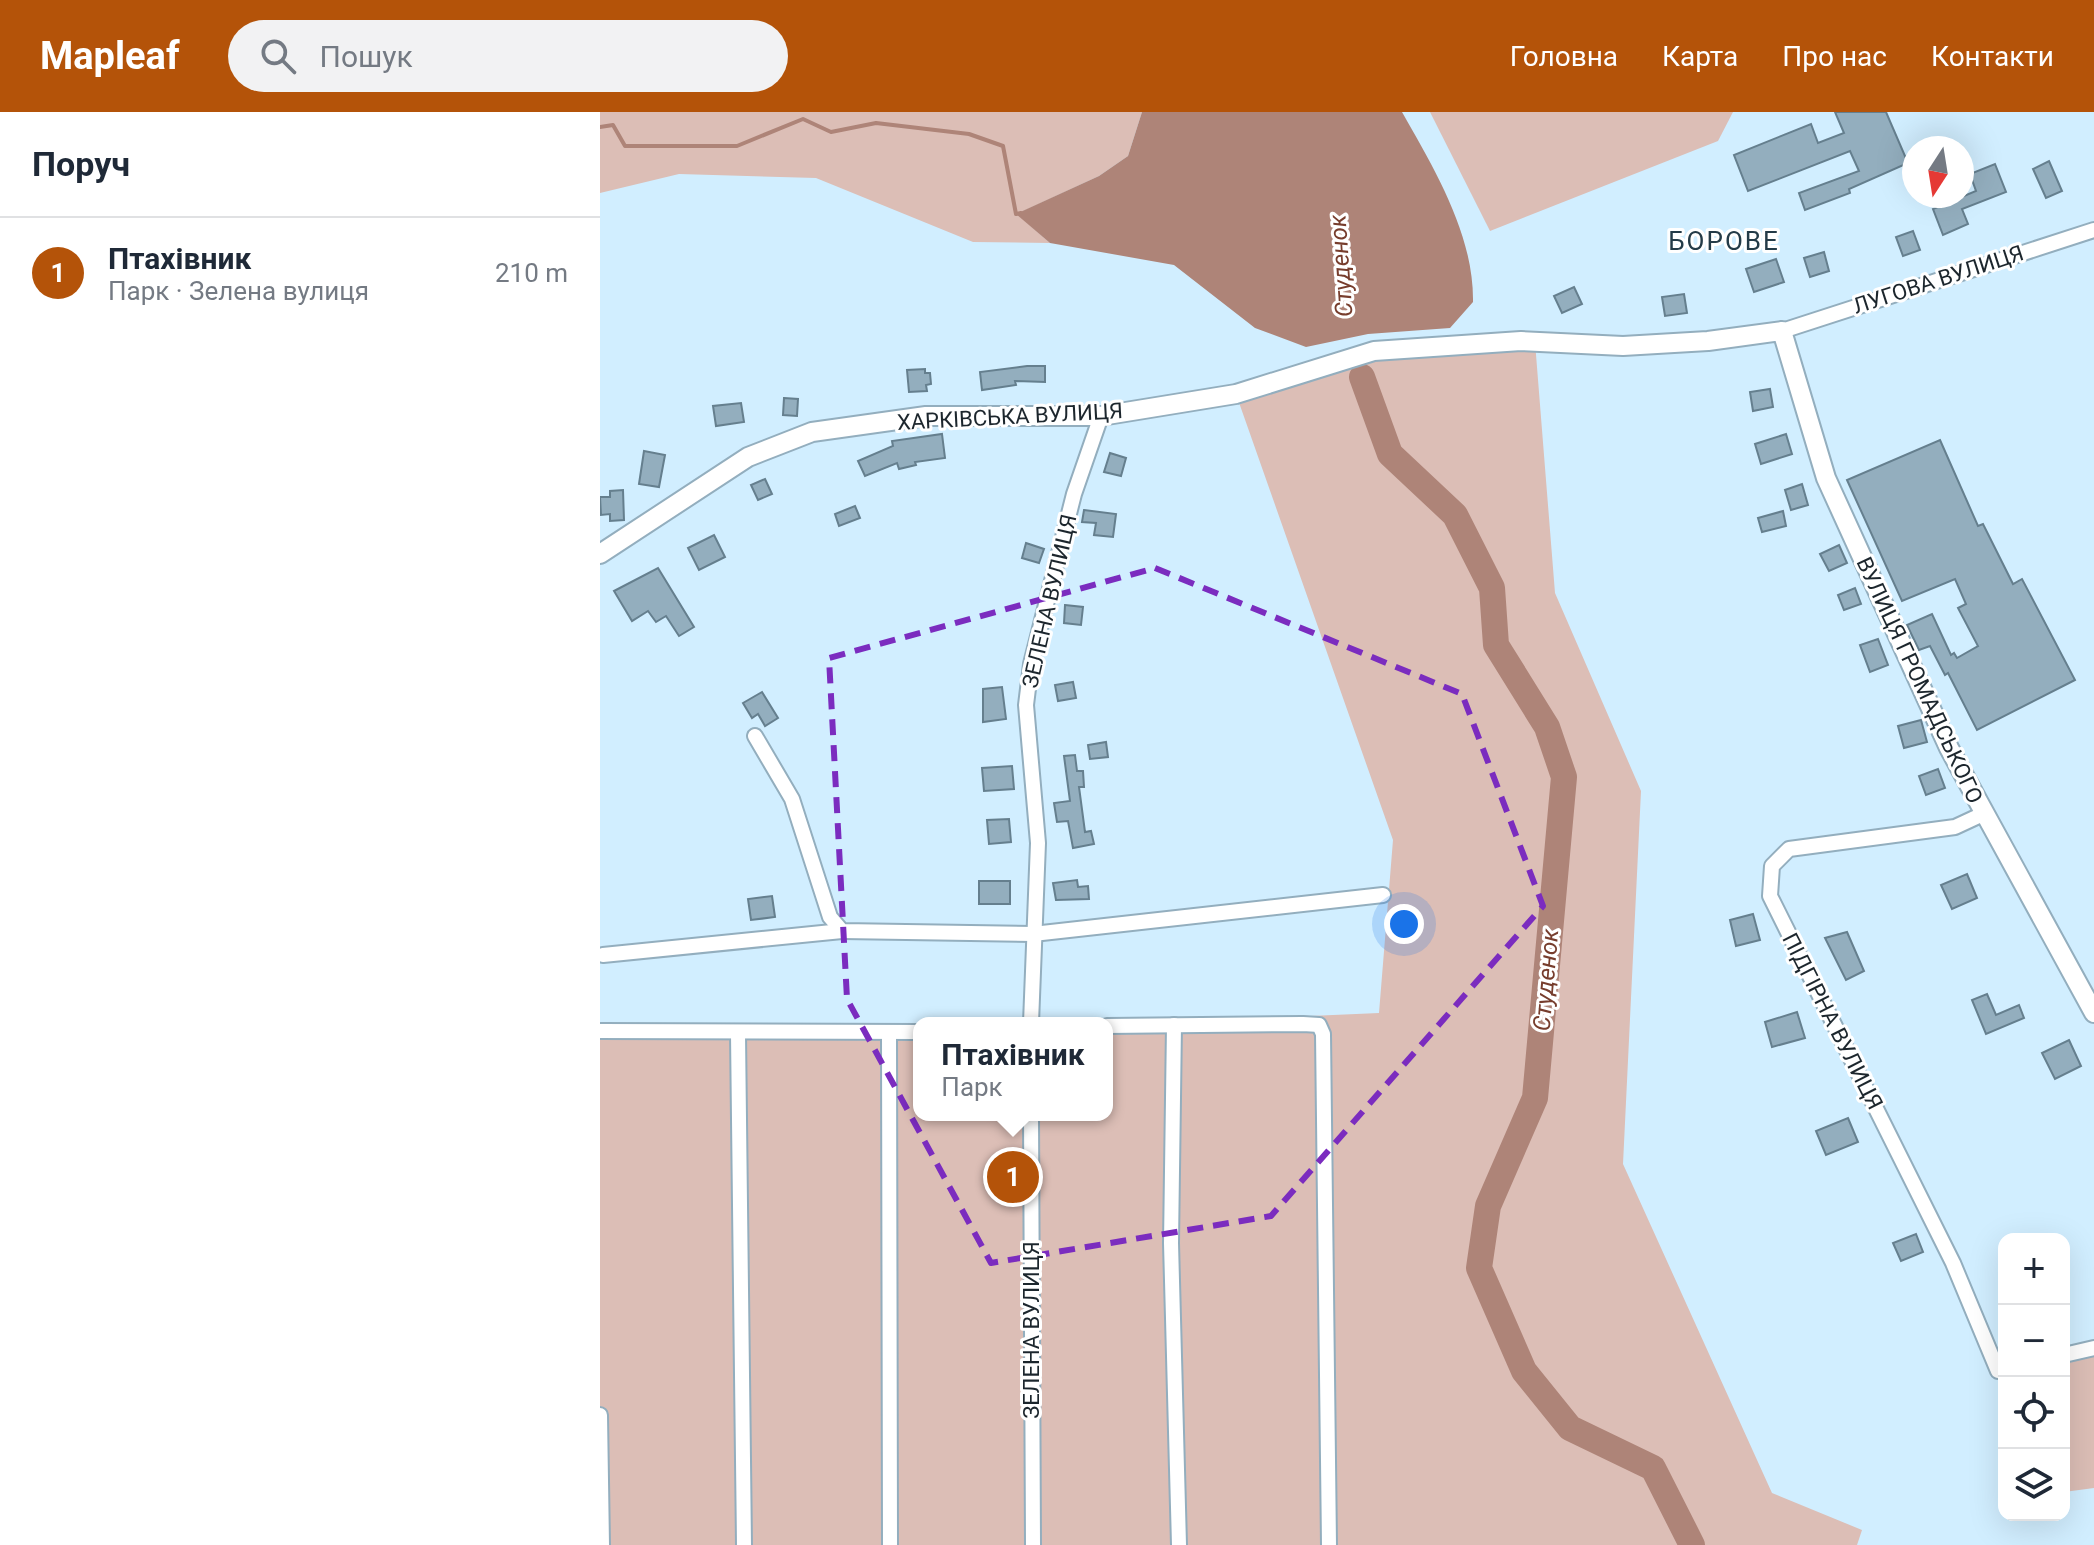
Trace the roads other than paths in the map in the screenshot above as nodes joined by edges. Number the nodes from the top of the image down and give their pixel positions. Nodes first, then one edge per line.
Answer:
1 (2094, 230) edge
2 (1782, 331) junction
3 (1101, 416) junction
4 (600, 554) edge
5 (755, 736) dead end
6 (1983, 814) junction
7 (1383, 895) dead end
8 (842, 931) junction
9 (1033, 934) junction
10 (603, 955) dead end
11 (2094, 1013) edge
12 (1031, 1017) edge
13 (1174, 1025) junction
14 (1113, 1026) edge
15 (600, 1031) edge
16 (913, 1032) edge
17 (738, 1034) junction
18 (889, 1034) junction
19 (1031, 1121) edge
20 (2094, 1348) edge
21 (2070, 1354) edge
22 (1998, 1371) edge
23 (600, 1415) edge
24 (602, 1545) edge
25 (744, 1545) edge
26 (890, 1545) edge
27 (1033, 1545) edge
28 (1179, 1545) edge
29 (1329, 1545) edge

1 - 2 street, ЛУГОВА ВУЛИЦЯ
2 - 3 street, ХАРКІВСЬКА ВУЛИЦЯ
2 - 6 street, ВУЛИЦЯ ГРОМАДСЬКОГО
3 - 4 street, ХАРКІВСЬКА ВУЛИЦЯ
3 - 9 street, ЗЕЛЕНА ВУЛИЦЯ
5 - 8 street
6 - 11 street, ВУЛИЦЯ ГРОМАДСЬКОГО
6 - 22 street, ПІДГІРНА ВУЛИЦЯ
7 - 9 street
8 - 9 street
8 - 10 street
9 - 12 street, ЗЕЛЕНА ВУЛИЦЯ
13 - 14 street
13 - 28 street
13 - 29 street
15 - 17 street
16 - 18 street
17 - 18 street
17 - 25 street
18 - 26 street
19 - 27 street, ЗЕЛЕНА ВУЛИЦЯ
20 - 21 street
23 - 24 street

